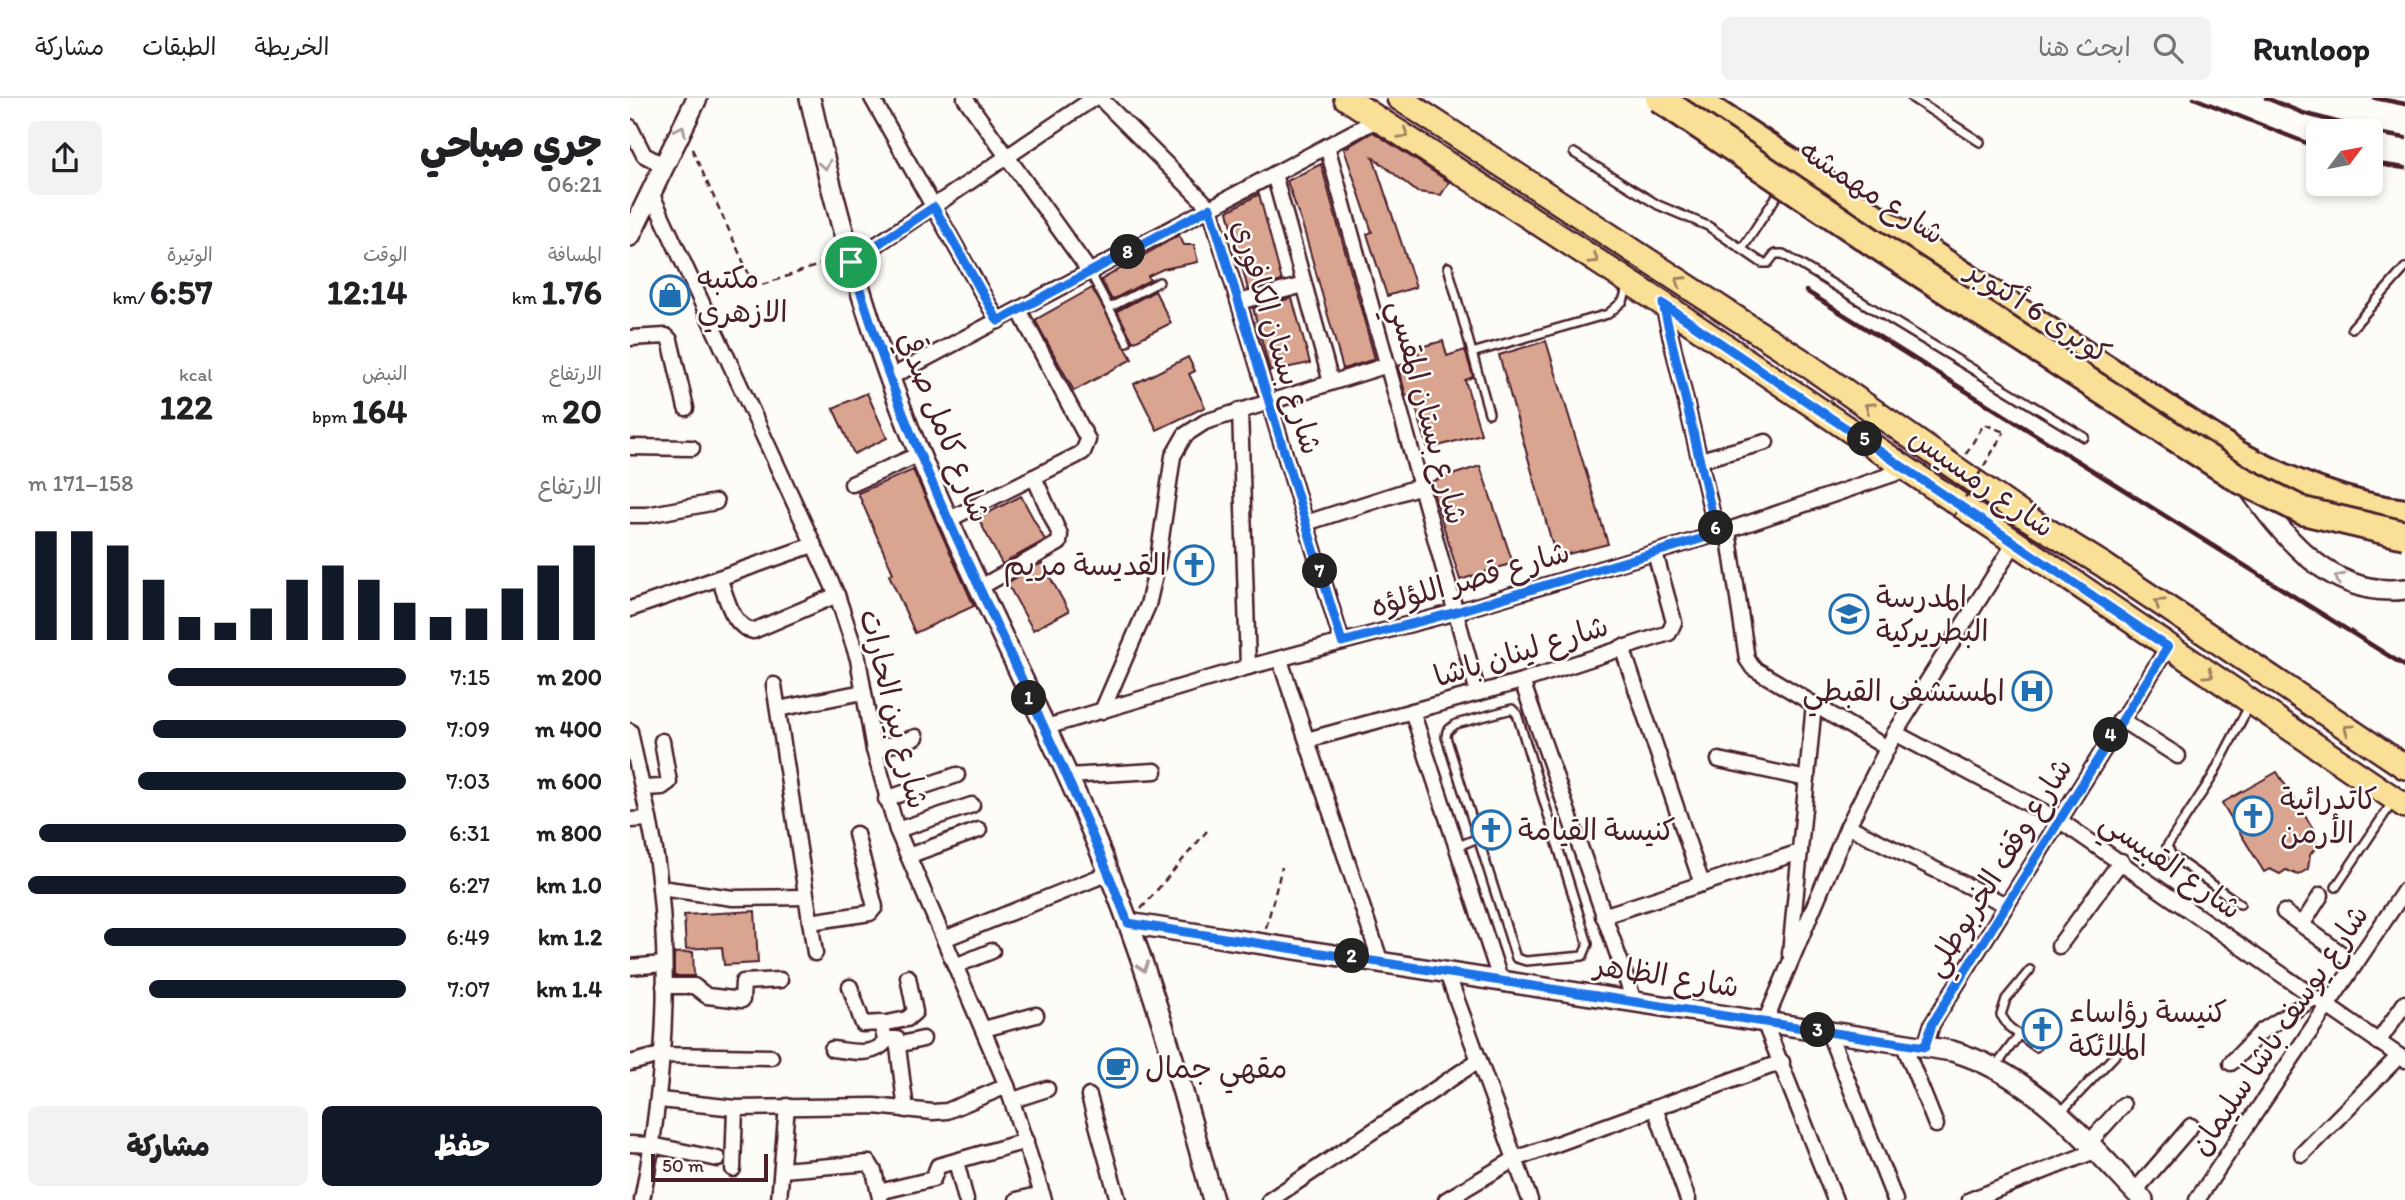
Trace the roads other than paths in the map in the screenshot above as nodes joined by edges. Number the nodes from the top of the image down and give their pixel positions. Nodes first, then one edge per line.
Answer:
1 (697, 98) edge
2 (810, 98) edge
3 (872, 98) edge
4 (965, 98) edge
5 (1094, 98) edge
6 (1100, 98) edge
7 (1346, 98) edge
8 (1399, 98) edge
9 (1659, 98) edge
10 (1677, 98) edge
11 (1693, 98) edge
12 (1912, 98) edge
13 (1380, 118) junction
14 (630, 127) edge
15 (1980, 142) dead end
16 (1327, 146) junction
17 (1574, 153) dead end
18 (1007, 157) junction
19 (665, 166) junction
20 (1274, 174) junction
21 (1791, 174) junction
22 (652, 195) junction
23 (934, 207) junction
24 (1210, 208) junction
25 (630, 236) edge
26 (1742, 249) junction
27 (850, 258) junction
28 (1448, 267) dead end
29 (2405, 268) edge
30 (1090, 272) junction
31 (1946, 276) junction
32 (1628, 281) junction
33 (1158, 282) dead end
34 (1304, 285) junction
35 (1239, 302) junction
36 (1663, 304) junction
37 (1108, 307) junction
38 (1019, 310) junction
39 (998, 321) junction
40 (2352, 328) dead end
41 (630, 338) edge
42 (1127, 342) dead end
43 (1472, 353) junction
44 (1388, 365) junction
45 (890, 378) junction
46 (1331, 382) junction
47 (1269, 400) junction
48 (686, 408) dead end
49 (1240, 410) junction
50 (1489, 413) dead end
51 (2084, 437) dead end
52 (1766, 442) dead end
53 (630, 447) edge
54 (692, 448) dead end
55 (919, 454) junction
56 (1700, 460) junction
57 (1908, 469) junction
58 (1034, 477) junction
59 (852, 484) dead end
60 (1421, 486) junction
61 (716, 502) dead end
62 (2405, 513) edge
63 (630, 515) edge
64 (948, 520) junction
65 (1306, 523) junction
66 (1723, 533) junction
67 (2405, 533) edge
68 (2014, 544) junction
69 (813, 545) junction
70 (1655, 553) junction
71 (719, 578) junction
72 (979, 588) junction
73 (2405, 589) edge
74 (837, 595) junction
75 (630, 609) edge
76 (1456, 612) junction
77 (1342, 642) junction
78 (1622, 647) junction
79 (2168, 647) junction
80 (1280, 660) junction
81 (1248, 667) junction
82 (1522, 681) junction
83 (774, 685) dead end
84 (863, 692) junction
85 (1478, 693) junction
86 (2250, 702) junction
87 (1814, 704) junction
88 (778, 709) junction
89 (1102, 710) junction
90 (1412, 711) junction
91 (2120, 719) junction
92 (1043, 729) junction
93 (630, 731) edge
94 (1895, 733) junction
95 (916, 737) dead end
96 (1307, 740) junction
97 (662, 741) dead end
98 (1887, 748) junction
99 (874, 750) junction
100 (2178, 756) dead end
101 (1719, 760) dead end
102 (633, 764) edge
103 (2405, 767) edge
104 (1154, 771) dead end
105 (957, 775) dead end
106 (1067, 776) junction
107 (1807, 779) junction
108 (643, 788) junction
109 (886, 799) junction
110 (2400, 803) edge
111 (972, 805) dead end
112 (649, 819) junction
113 (630, 820) edge
114 (2059, 820) junction
115 (1848, 826) junction
116 (897, 830) junction
117 (979, 830) dead end
118 (856, 834) dead end
119 (1478, 838) junction
120 (1457, 846) junction
121 (1800, 852) junction
122 (908, 856) junction
123 (2121, 861) junction
124 (1109, 873) junction
125 (1702, 884) junction
126 (2336, 887) dead end
127 (660, 888) junction
128 (2405, 890) edge
129 (2321, 895) dead end
130 (806, 897) junction
131 (2239, 904) dead end
132 (2006, 905) junction
133 (2284, 912) dead end
134 (1603, 916) junction
135 (810, 922) junction
136 (1128, 923) junction
137 (2302, 925) junction
138 (944, 939) junction
139 (2059, 946) dead end
140 (992, 951) dead end
141 (815, 953) dead end
142 (1380, 960) junction
143 (2354, 963) junction
144 (663, 964) junction
145 (955, 965) junction
146 (630, 967) edge
147 (1788, 970) junction
148 (2030, 970) dead end
149 (1447, 973) junction
150 (908, 977) dead end
151 (1500, 979) junction
152 (780, 980) dead end
153 (664, 986) junction
154 (850, 987) dead end
155 (1634, 1001) junction
156 (2319, 1002) junction
157 (2405, 1003) edge
158 (1036, 1015) dead end
159 (1766, 1022) junction
160 (882, 1024) junction
161 (984, 1029) junction
162 (1828, 1031) junction
163 (2019, 1035) junction
164 (923, 1039) dead end
165 (892, 1042) junction
166 (2378, 1042) junction
167 (1903, 1043) junction
168 (1925, 1047) junction
169 (2036, 1047) dead end
170 (832, 1049) dead end
171 (2119, 1051) dead end
172 (662, 1055) junction
173 (771, 1057) dead end
174 (2402, 1058) edge
175 (1479, 1060) junction
176 (1782, 1062) junction
177 (630, 1063) edge
178 (2231, 1063) dead end
179 (1996, 1066) junction
180 (1007, 1086) junction
181 (1047, 1089) dead end
182 (1089, 1096) dead end
183 (1013, 1100) junction
184 (660, 1101) junction
185 (2123, 1104) dead end
186 (788, 1106) junction
187 (735, 1108) junction
188 (1655, 1108) junction
189 (906, 1110) junction
190 (2058, 1114) junction
191 (1936, 1125) dead end
192 (2191, 1126) dead end
193 (1026, 1141) junction
194 (630, 1144) edge
195 (652, 1145) junction
196 (2091, 1147) junction
197 (2302, 1154) dead end
198 (718, 1159) dead end
199 (1515, 1159) junction
200 (956, 1161) junction
201 (733, 1169) dead end
202 (782, 1170) junction
203 (910, 1184) junction
204 (880, 1196) edge
205 (2139, 1196) edge
206 (638, 1197) edge
207 (1043, 1197) edge
208 (779, 1200) edge
209 (913, 1200) edge
210 (966, 1200) edge
211 (1017, 1200) edge
212 (1118, 1200) edge
213 (1213, 1200) edge
214 (1270, 1200) edge
215 (1446, 1200) edge
216 (1531, 1200) edge
217 (1688, 1200) edge
218 (1835, 1200) edge
219 (1895, 1200) edge
220 (1970, 1200) edge
221 (2197, 1200) edge

19 -> 1 main road
2 -> 27 main road, شارع كامل صدقي
3 - 23 street
4 - 18 street
5 - 18 street
6 - 24 street
7 - 13 main road, شارع رمسيس
103 -> 8 main road, شارع رمسيس
9 - 67 highway, كوبرى 6 أكتوبر, bridge
10 - 21 main road, شارع مهمشه
11 - 62 highway, كوبرى 6 أكتوبر
12 - 15 lane
13 - 16 street
13 -> 32 main road, شارع رمسيس
14 - 19 street
16 - 20 street
16 - 44 street, شارع بستان المقسي
17 - 26 lane
18 - 23 street
18 - 30 street
19 - 22 main road
20 - 24 street
20 - 34 street
21 - 26 lane
21 - 31 main road, شارع مهمشه
22 - 25 main road
22 - 69 street, شارع بين الحارات
23 - 27 street
23 - 39 street
24 - 30 street
24 - 35 street, شارع بستان الكافوري
26 - 51 lane
27 - 45 main road, شارع كامل صدقي
28 - 43 lane
29 - 40 lane
30 - 37 lane
30 - 38 street
31 - 67 highway, bridge
73 -> 31 main road, شارع مهمشه
32 - 36 main road, شارع رمسيس
32 - 43 lane
33 - 37 lane
34 - 35 street
34 - 46 street
35 - 47 street, شارع بستان الكافوري
36 - 56 street
36 - 57 main road, شارع رمسيس
37 - 42 lane
38 - 39 street
38 - 58 street
39 - 45 street
41 - 48 street
43 - 50 lane
44 - 46 street
44 - 60 street, شارع بستان المقسي
45 - 55 main road, شارع كامل صدقي
46 - 47 street
47 - 49 street
47 - 65 street, شارع بستان الكافوري
49 - 81 street
49 - 89 street
52 - 56 street
53 - 54 street
55 - 59 street
55 - 64 main road, شارع كامل صدقي
56 - 66 street
57 - 66 street, شارع قصر اللؤلؤه
57 - 68 main road, شارع رمسيس
58 - 64 street
58 - 72 street
60 - 65 street
60 - 76 street, شارع بستان المقسي
61 - 63 street
64 - 72 main road, شارع كامل صدقي
65 - 77 street, شارع بستان الكافوري
66 - 70 street, شارع قصر اللؤلؤه
66 - 87 street
68 - 79 main road, شارع رمسيس
68 - 94 street
69 - 71 street
69 - 74 street, شارع بين الحارات
70 - 76 street, شارع قصر اللؤلؤه
70 - 78 street, شارع لينان باشا
71 - 74 street
71 - 75 street
72 - 92 main road, شارع كامل صدقي
74 - 84 street, شارع بين الحارات
76 - 77 street, شارع قصر اللؤلؤه
76 - 85 street, شارع بستان المقسي
77 - 80 street, شارع قصر اللؤلؤه
78 - 82 street, شارع لينان باشا
78 - 125 street
79 -> 86 main road, شارع رمسيس
79 - 91 street, شارع وقف الخربوطلي
80 - 81 street, شارع قصر اللؤلؤه
80 - 96 street
81 - 89 street, شارع قصر اللؤلؤه
82 - 85 street, شارع لينان باشا
82 - 134 street
83 - 88 street
84 - 88 street
84 - 99 street, شارع بين الحارات
85 - 90 street, شارع لينان باشا
86 - 110 main road, شارع رمسيس
86 - 131 lane
87 - 98 street
87 - 107 street
88 - 130 street
89 - 92 street, شارع قصر اللؤلؤه
90 - 96 street, شارع لينان باشا
90 - 120 street
91 - 100 street
91 - 114 street, شارع وقف الخربوطلي
92 - 106 main road, شارع كامل صدقي
93 - 102 street
94 - 98 street
94 - 114 street, شارع القبيسي
95 - 99 street
96 - 142 street
97 - 108 street
98 - 115 street
99 - 109 street, شارع بين الحارات
101 - 107 street
102 - 108 street
104 - 106 street
105 - 109 street
106 - 124 main road, شارع كامل صدقي
107 - 121 street
108 - 112 street
109 - 116 street, شارع بين الحارات
110 - 126 lane
111 - 116 street
112 - 113 street
112 - 127 street
114 - 123 street, شارع القبيسي
114 - 132 street, شارع وقف الخربوطلي
115 - 132 street
115 - 147 street
116 - 122 street, شارع بين الحارات
117 - 122 street
118 - 135 street
119 - 119 lane
119 - 120 lane
120 - 151 street
121 - 125 street
121 - 147 street
122 - 138 street, شارع بين الحارات
123 - 139 street
123 - 156 street, شارع القبيسي
124 - 136 main road, شارع كامل صدقي
124 - 138 street
125 - 134 street
127 - 130 street
127 - 144 street
128 - 143 street, شارع يوسف باشا سليمان
129 - 137 street
130 - 135 street
132 - 168 street, شارع وقف الخربوطلي
133 - 137 street
134 - 155 street
135 - 141 street
136 - 142 main road, شارع الظاهر
136 -> 213 main road, شارع كامل صدقي
137 - 143 street
138 - 145 street, شارع بين الحارات
140 - 145 street
142 - 149 main road, شارع الظاهر
143 - 156 street, شارع يوسف باشا سليمان
144 - 146 street
144 - 153 street
145 - 161 street, شارع بين الحارات
147 - 159 street
148 - 163 lane
149 - 151 main road, شارع الظاهر
149 - 175 street
150 - 160 street
151 - 155 main road, شارع الظاهر
152 - 153 street
153 - 172 street
154 - 160 street
155 - 159 main road, شارع الظاهر
156 - 166 street, شارع القبيسي
156 - 178 street
156 - 221 street, شارع يوسف باشا سليمان
157 - 166 street
158 - 161 street
159 - 162 main road, شارع الظاهر
159 - 176 street
160 - 165 street
161 - 180 street, شارع بين الحارات
162 - 167 main road, شارع الظاهر
162 - 219 street
163 - 169 lane
163 - 179 lane
164 - 165 street
165 - 170 street
165 - 189 street
166 - 174 street, شارع القبيسي
167 - 168 main road, شارع الظاهر
167 - 191 street
168 - 179 main road, شارع الظاهر
171 - 190 lane
172 - 173 street
172 - 177 street
172 - 184 street
174 - 197 street
175 - 199 street
175 - 214 street
176 - 188 street
176 - 218 street
179 - 190 main road, شارع الظاهر
180 - 183 street, شارع بين الحارات
180 - 189 street
181 - 183 street
182 - 212 street
183 - 193 street, شارع بين الحارات
184 - 187 street
184 - 195 street
185 - 196 street
186 - 187 street
186 - 189 street
186 - 202 street
187 - 201 street
188 - 199 street
188 - 217 street
190 - 196 main road, شارع الظاهر
192 - 205 street
193 - 200 street
193 - 207 street, شارع بين الحارات
194 - 195 street
195 - 198 street
195 - 206 street
196 - 205 main road, شارع الظاهر
196 - 220 street
199 - 215 street
199 - 216 street
200 - 203 street
200 - 210 street
202 - 204 street
202 - 208 street
203 - 204 street
203 - 209 street
207 - 211 street

